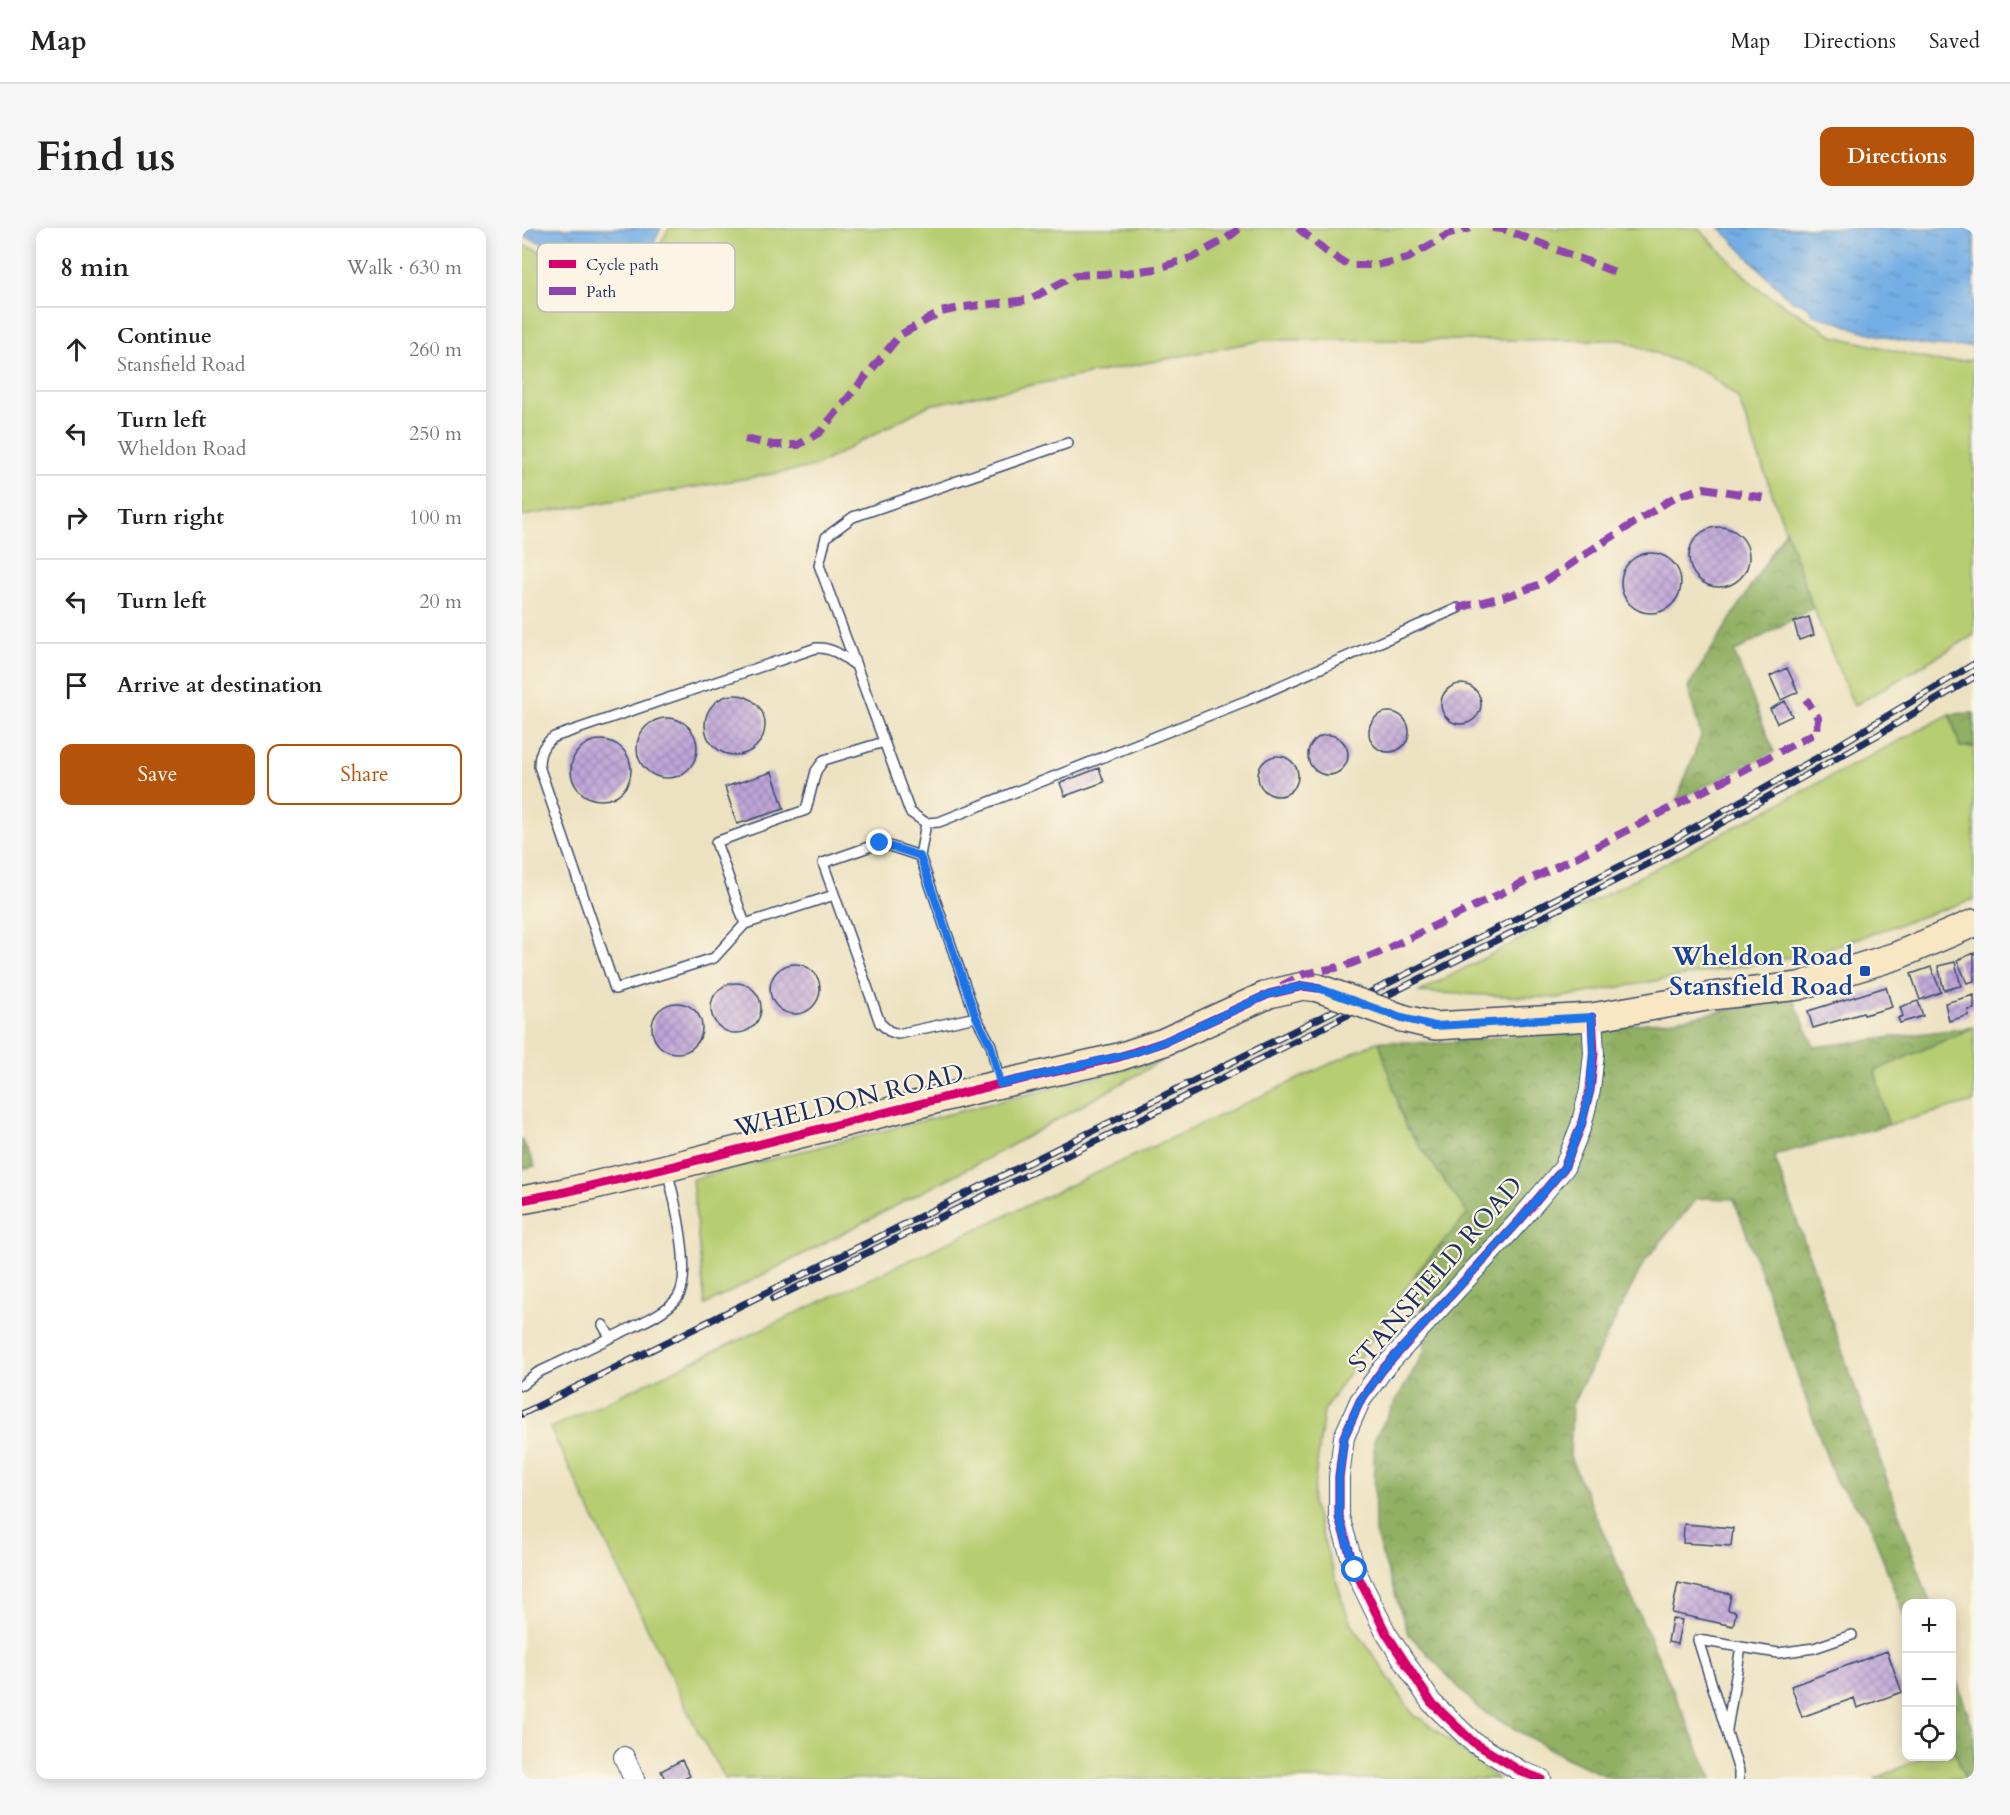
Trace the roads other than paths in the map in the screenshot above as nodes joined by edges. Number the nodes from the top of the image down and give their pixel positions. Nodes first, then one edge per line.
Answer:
1 (1068, 443) dead end
2 (1458, 608) dead end
3 (855, 665) junction
4 (884, 741) junction
5 (926, 823) junction
6 (920, 856) junction
7 (834, 895) junction
8 (1974, 923) edge
9 (745, 924) junction
10 (976, 1017) junction
11 (1592, 1017) junction
12 (1000, 1084) junction
13 (666, 1168) junction
14 (522, 1200) edge
15 (603, 1325) dead end
16 (610, 1337) junction
17 (522, 1384) edge
18 (1852, 1635) dead end
19 (1741, 1647) junction
20 (1726, 1731) junction
21 (624, 1757) dead end
22 (1521, 1775) edge
23 (634, 1779) edge
24 (1541, 1779) edge
25 (1739, 1779) edge

1 - 3 lane
2 - 5 lane
3 - 4 lane
3 - 9 lane
4 - 5 lane
4 - 9 lane
5 - 6 lane
6 - 7 lane
6 - 10 lane
7 - 9 lane
7 - 10 lane
8 - 11 street, WHELDON ROAD
10 - 12 lane
11 - 12 street, WHELDON ROAD, bridge
11 - 22 street, STANSFIELD ROAD
12 - 13 street, WHELDON ROAD
13 - 14 street, WHELDON ROAD
13 - 16 lane
15 - 16 lane
16 - 17 lane
18 - 19 lane
19 - 20 lane
19 - 20 lane
20 - 25 lane
21 - 23 street
22 - 24 street, STANSFIELD ROAD

